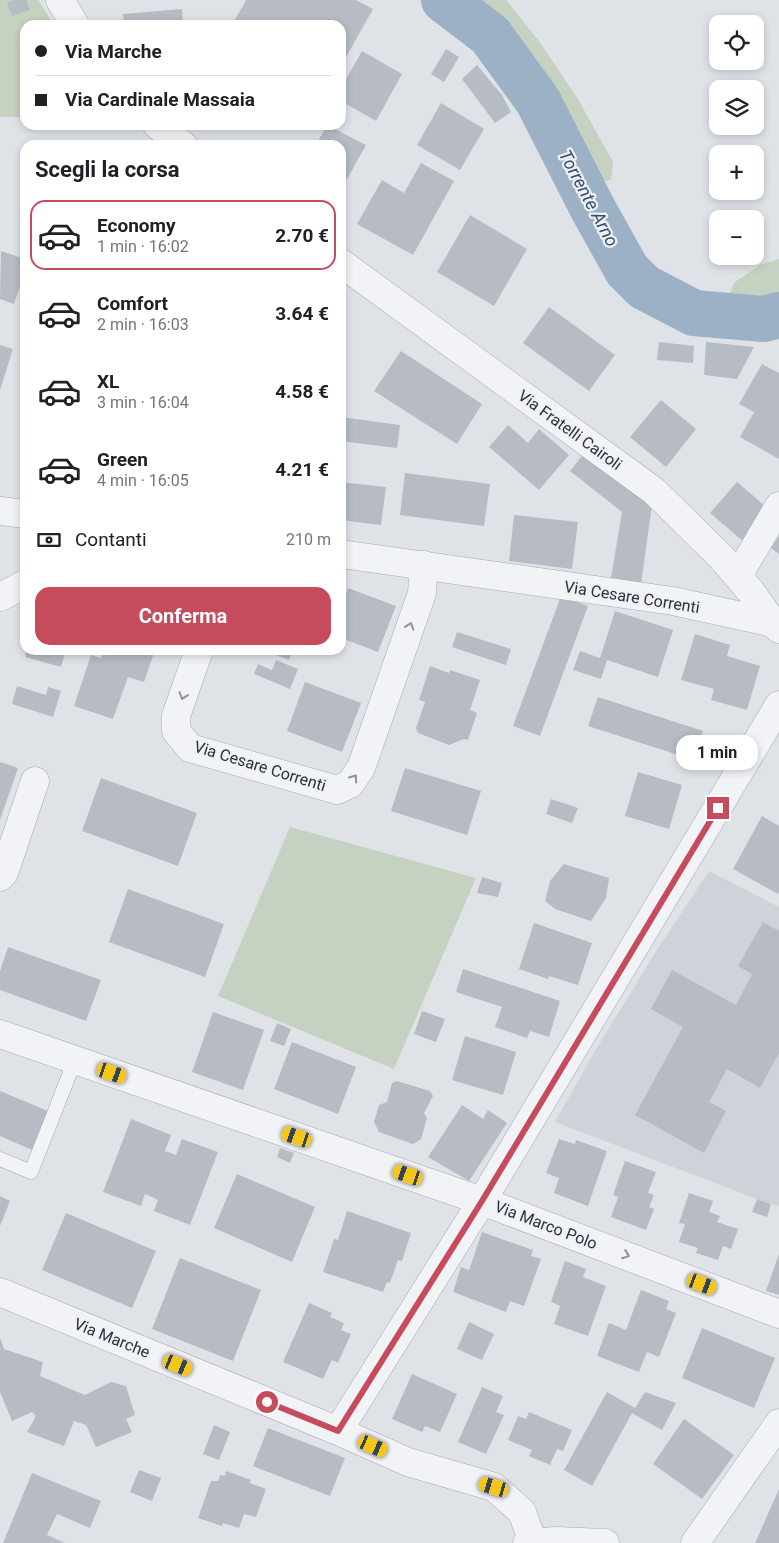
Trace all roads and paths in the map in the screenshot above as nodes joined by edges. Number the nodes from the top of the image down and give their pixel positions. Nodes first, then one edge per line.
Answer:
1 (60, 0) edge
2 (72, 20) edge
3 (164, 130) edge
4 (176, 140) edge
5 (346, 267) edge
6 (779, 506) edge
7 (0, 510) edge
8 (20, 513) edge
9 (346, 555) edge
10 (424, 565) junction
11 (738, 576) junction
12 (20, 587) edge
13 (0, 597) edge
14 (776, 626) edge
15 (197, 655) edge
16 (779, 705) edge
17 (35, 781) dead end
18 (0, 876) edge
19 (0, 1034) edge
20 (75, 1060) junction
21 (0, 1159) edge
22 (482, 1201) junction
23 (0, 1292) edge
24 (779, 1314) edge
25 (779, 1423) edge
26 (338, 1431) junction
27 (527, 1543) edge
28 (533, 1543) edge
29 (606, 1543) edge
30 (695, 1543) edge

1 - 2 street
3 - 4 street
5 - 11 street, Via Fratelli Cairoli
6 - 11 street
7 - 8 street
9 - 10 street, Via Cesare Correnti
10 - 14 street, Via Cesare Correnti
15 -> 10 street, Via Cesare Correnti
11 - 14 street, Via Fratelli Cairoli
12 - 13 street
16 - 22 street
17 - 18 street
19 - 20 street, Via Marco Polo
20 - 21 lane
20 - 22 street, Via Marco Polo
22 -> 24 street, Via Marco Polo
22 - 26 street
23 - 26 street, Via Marche
25 - 30 street
26 - 28 street, Via Marche
27 - 28 street
28 - 29 street

